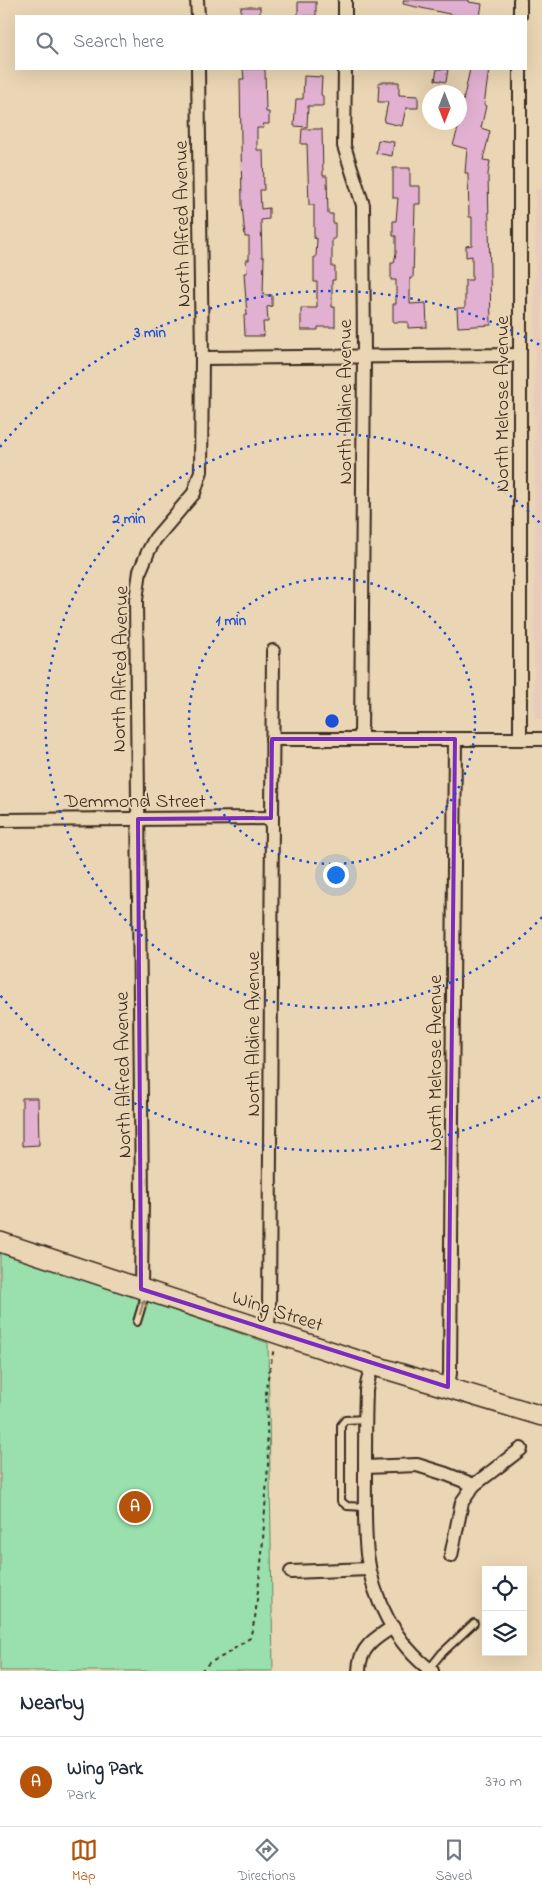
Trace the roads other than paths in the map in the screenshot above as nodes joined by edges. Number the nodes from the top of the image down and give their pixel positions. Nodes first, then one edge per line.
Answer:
1 (197, 0) edge
2 (345, 0) edge
3 (520, 0) edge
4 (198, 15) edge
5 (345, 15) edge
6 (520, 15) edge
7 (198, 70) edge
8 (345, 70) edge
9 (520, 70) edge
10 (520, 355) junction
11 (364, 356) junction
12 (202, 358) junction
13 (272, 651) dead end
14 (272, 739) junction
15 (361, 739) junction
16 (455, 739) junction
17 (520, 739) junction
18 (542, 739) edge
19 (271, 818) junction
20 (138, 819) junction
21 (0, 820) edge
22 (0, 1242) edge
23 (144, 1290) junction
24 (137, 1322) dead end
25 (267, 1329) junction
26 (372, 1365) junction
27 (448, 1387) junction
28 (542, 1416) edge
29 (366, 1419) junction
30 (521, 1449) dead end
31 (365, 1467) junction
32 (474, 1485) junction
33 (365, 1507) junction
34 (451, 1556) dead end
35 (370, 1569) junction
36 (291, 1572) dead end
37 (474, 1623) dead end
38 (393, 1627) junction
39 (431, 1670) edge
40 (358, 1671) edge

1 - 4 street
2 - 5 street
3 - 6 street
7 - 12 street, North Alfred Avenue
8 - 11 street, North Aldine Avenue
9 - 10 street, North Melrose Avenue
10 - 11 street
10 - 17 street, North Melrose Avenue
11 - 12 street
11 - 15 street, North Aldine Avenue
12 - 20 street, North Alfred Avenue
13 - 14 street, North Aldine Avenue
14 - 15 street
14 - 19 street, North Aldine Avenue
15 - 16 street
16 - 17 street
16 - 27 street, North Melrose Avenue
17 - 18 street
19 - 20 street, Demmond Street
19 - 25 street, North Aldine Avenue
20 - 21 street, Demmond Street
20 - 23 street, North Alfred Avenue
22 - 23 street, Wing Street
24 -> 23 lane
23 - 25 street, Wing Street
25 - 26 street, Wing Street
26 - 27 street, Wing Street
26 - 29 street
27 - 28 street, Wing Street
29 - 31 street
29 - 33 lane
30 - 32 street
31 - 32 street
31 - 33 street
32 - 34 street
33 - 35 street
35 - 36 street
35 - 38 street
37 - 39 lane
38 - 39 street
38 - 40 street

